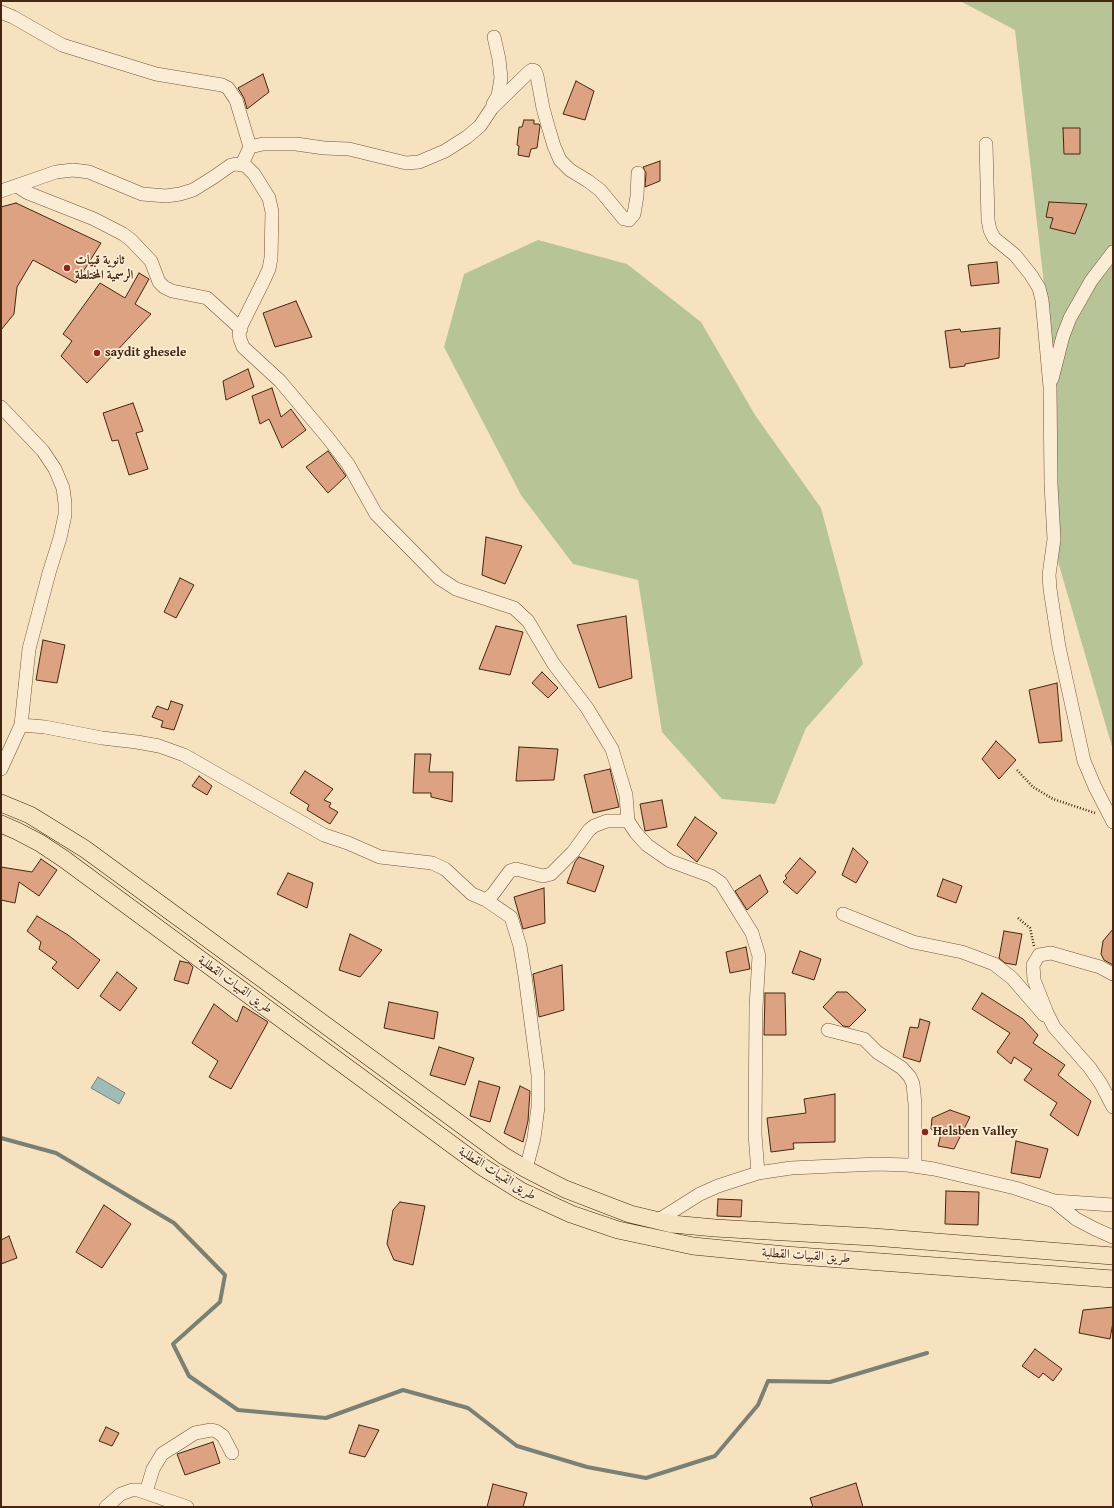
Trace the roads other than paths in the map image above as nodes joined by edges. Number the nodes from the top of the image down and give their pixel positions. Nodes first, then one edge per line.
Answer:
1 (1, 12) edge
2 (494, 37) dead end
3 (492, 108) junction
4 (986, 144) dead end
5 (250, 147) junction
6 (242, 164) junction
7 (638, 172) dead end
8 (17, 186) junction
9 (1, 191) edge
10 (1113, 252) edge
11 (241, 329) junction
12 (1050, 387) junction
13 (1, 407) edge
14 (21, 725) junction
15 (1, 769) edge
16 (1, 804) edge
17 (1112, 820) edge
18 (628, 821) junction
19 (1, 824) edge
20 (51, 827) junction
21 (40, 844) junction
22 (486, 900) junction
23 (843, 914) dead end
24 (1113, 974) edge
25 (1054, 1026) junction
26 (828, 1030) dead end
27 (1113, 1107) edge
28 (915, 1166) junction
29 (526, 1170) junction
30 (758, 1173) junction
31 (1054, 1201) junction
32 (1113, 1205) edge
33 (657, 1221) junction
34 (1113, 1236) edge
35 (1113, 1256) edge
36 (1113, 1279) edge
37 (232, 1453) dead end
38 (146, 1492) junction
39 (106, 1507) edge
40 (187, 1507) edge

1 - 5 street
2 - 3 street
3 - 5 street
3 - 7 street
4 - 12 street
5 - 6 street
6 - 8 street
6 - 11 street
8 - 9 street
8 - 11 street
10 - 12 street
11 - 18 street
12 - 17 street
13 - 14 street
14 - 15 street
14 - 22 street
16 - 20 main road
18 - 22 street
18 - 30 street
19 - 21 main road, طريق القبيات القطلبة
20 - 21 main road
20 - 29 main road
21 - 36 main road, طريق القبيات القطلبة
22 - 29 street
23 - 25 street
24 - 25 street
25 - 27 street
26 - 28 street
28 - 30 street
28 - 31 street
29 - 33 main road
30 - 33 street
31 - 32 street
31 - 34 street
33 - 35 main road
37 - 38 street
38 - 39 street
38 - 40 street

